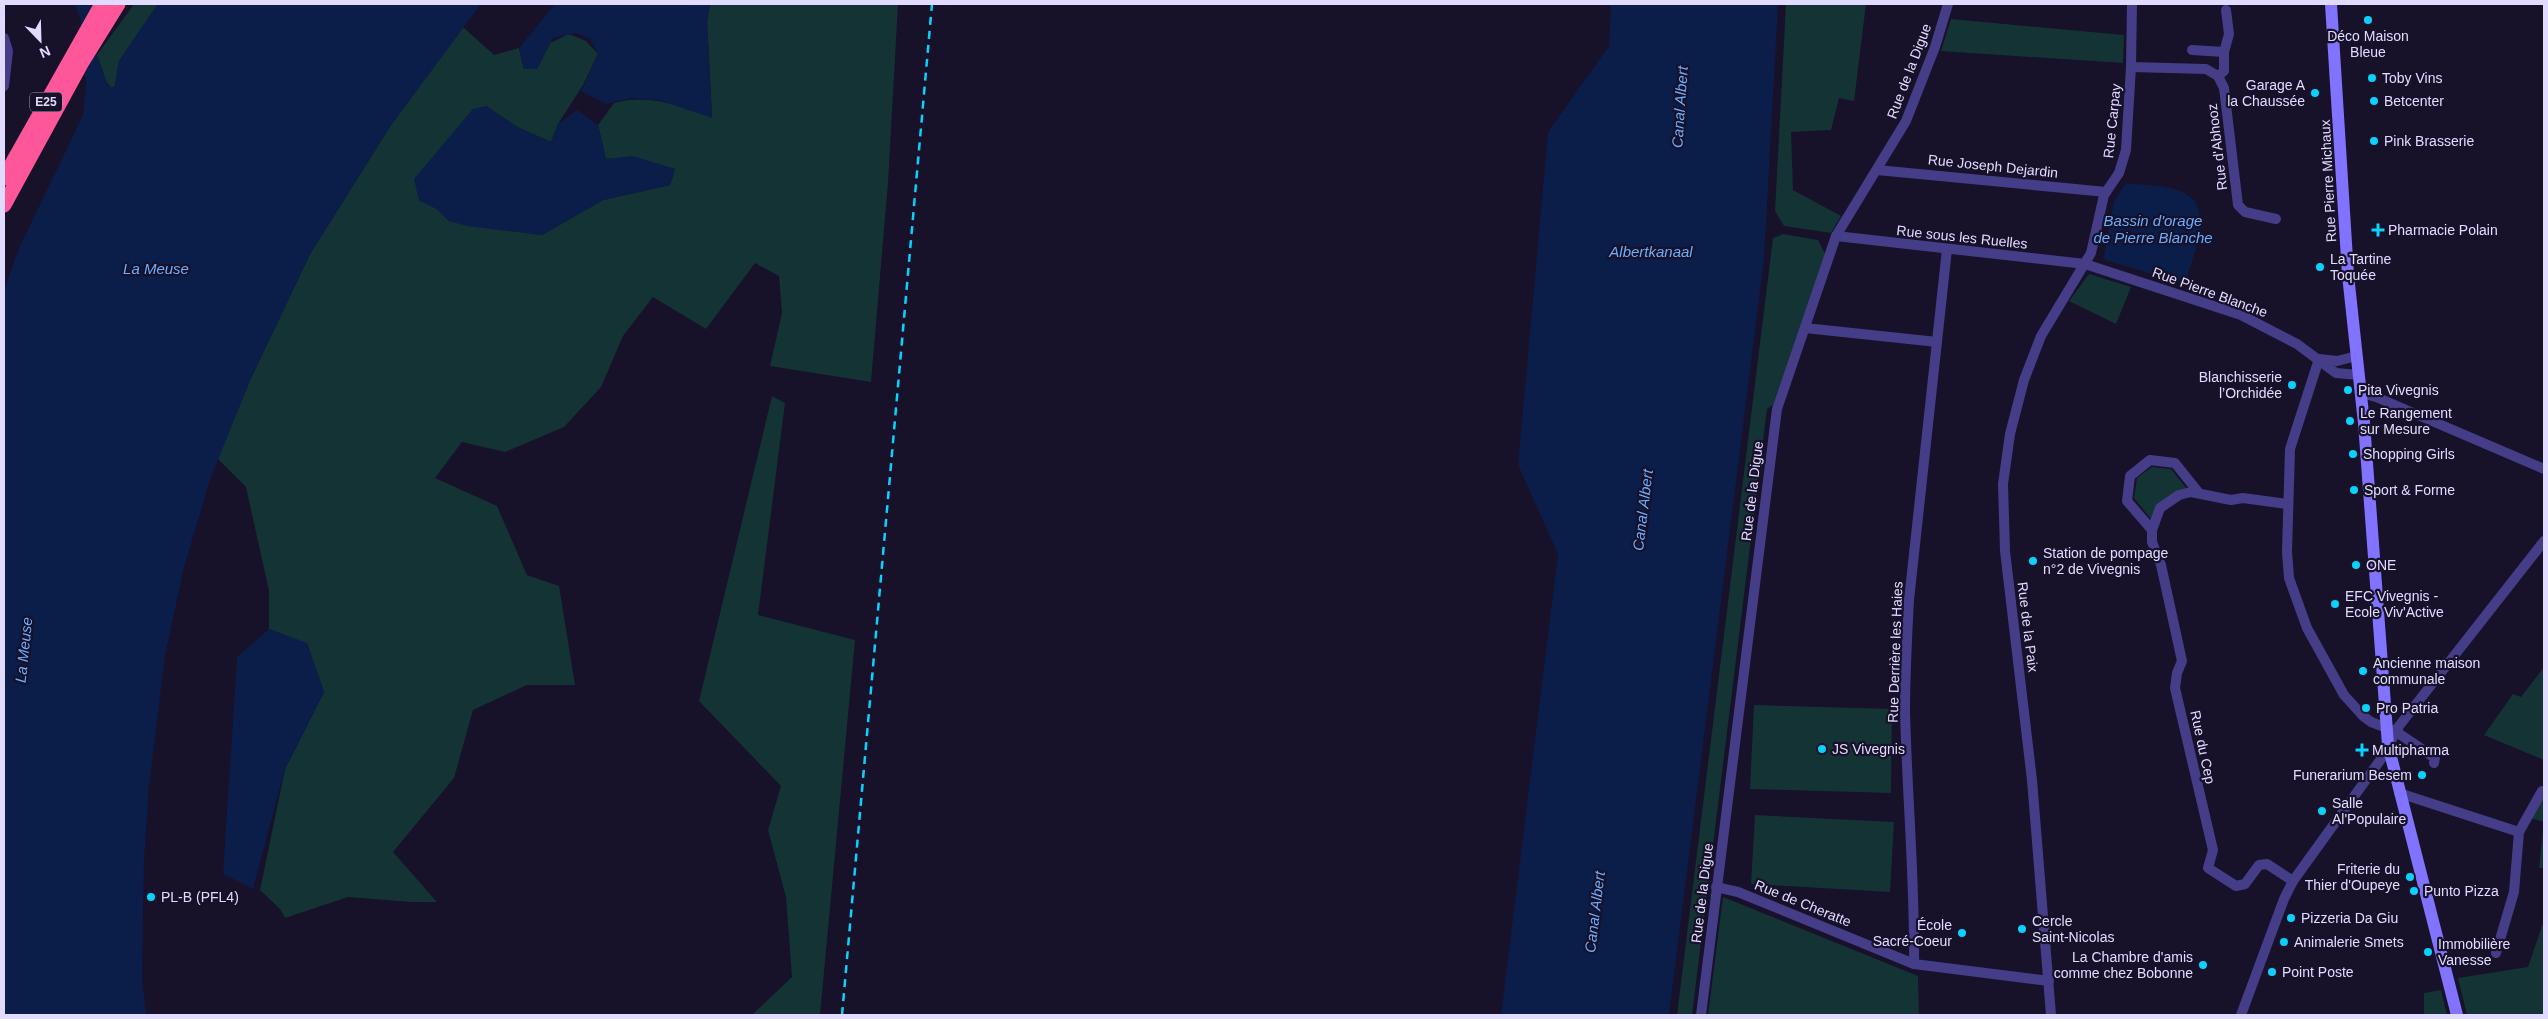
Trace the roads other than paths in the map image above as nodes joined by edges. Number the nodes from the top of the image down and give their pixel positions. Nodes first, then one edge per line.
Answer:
1 (118, 4) edge
2 (1948, 4) edge
3 (2132, 4) edge
4 (2330, 4) edge
5 (99, 9) edge
6 (2226, 10) dead end
7 (4, 38) edge
8 (2192, 50) dead end
9 (2224, 52) junction
10 (2131, 67) junction
11 (2218, 76) junction
12 (4, 86) edge
13 (1877, 170) junction
14 (4, 178) edge
15 (2106, 192) junction
16 (4, 205) edge
17 (2276, 219) dead end
18 (1836, 236) junction
19 (1947, 249) junction
20 (2086, 264) junction
21 (1805, 328) junction
22 (1937, 342) junction
23 (2357, 356) junction
24 (2319, 359) junction
25 (2359, 375) junction
26 (2361, 393) junction
27 (2544, 469) edge
28 (2199, 493) junction
29 (2287, 504) junction
30 (2152, 530) junction
31 (2544, 541) edge
32 (2391, 730) junction
33 (2388, 745) junction
34 (2434, 763) dead end
35 (2542, 791) dead end
36 (2399, 793) junction
37 (2519, 832) junction
38 (2293, 881) junction
39 (1716, 887) junction
40 (2496, 953) dead end
41 (1914, 964) junction
42 (2049, 981) junction
43 (1701, 1015) edge
44 (2051, 1015) edge
45 (2241, 1015) edge
46 (2456, 1015) edge

1 - 16 highway, E25
2 - 13 street, Rue de la Digue
3 - 10 street, Rue Carpay
4 - 23 main road, Rue Pierre Michaux
5 - 14 highway, E25
6 - 9 street
7 - 12 street
8 - 9 street
9 - 11 street
10 - 11 street
10 - 15 street, Rue Carpay
11 - 17 street, Rue d'Abhooz
13 - 15 street, Rue Joseph Dejardin
13 - 18 street, Rue de la Digue
15 - 20 street, Rue Carpay
18 - 19 street, Rue sous les Ruelles
18 - 21 street, Rue de la Digue
19 - 20 street, Rue sous les Ruelles
19 - 22 street, Rue Derrière les Haies
20 - 24 street, Rue Pierre Blanche
20 - 42 street, Rue de la Paix
21 - 22 street
21 - 39 street, Rue de la Digue
22 - 41 street, Rue Derrière les Haies
23 - 24 street
23 - 25 main road, Rue Pierre Michaux
24 - 25 street, Rue Pierre Blanche
24 - 29 street
25 - 26 main road, Rue Pierre Michaux
26 - 27 street
26 - 32 main road, Rue Pierre Michaux
28 - 29 street
28 - 30 street
28 - 30 street, Rue du Cep
29 - 32 street
30 - 38 street, Rue du Cep
31 - 32 street
32 - 33 main road, Rue Pierre Michaux
32 - 34 street
33 - 36 main road, Rue Pierre Michaux
33 - 38 street
35 - 37 street
36 - 37 street
36 - 46 main road, Rue Pierre Michaux
37 - 40 street
38 - 45 street
39 - 41 street, Rue de Cheratte
39 - 43 street, Rue de la Digue
41 - 42 street, Rue de Cheratte
42 - 44 street

